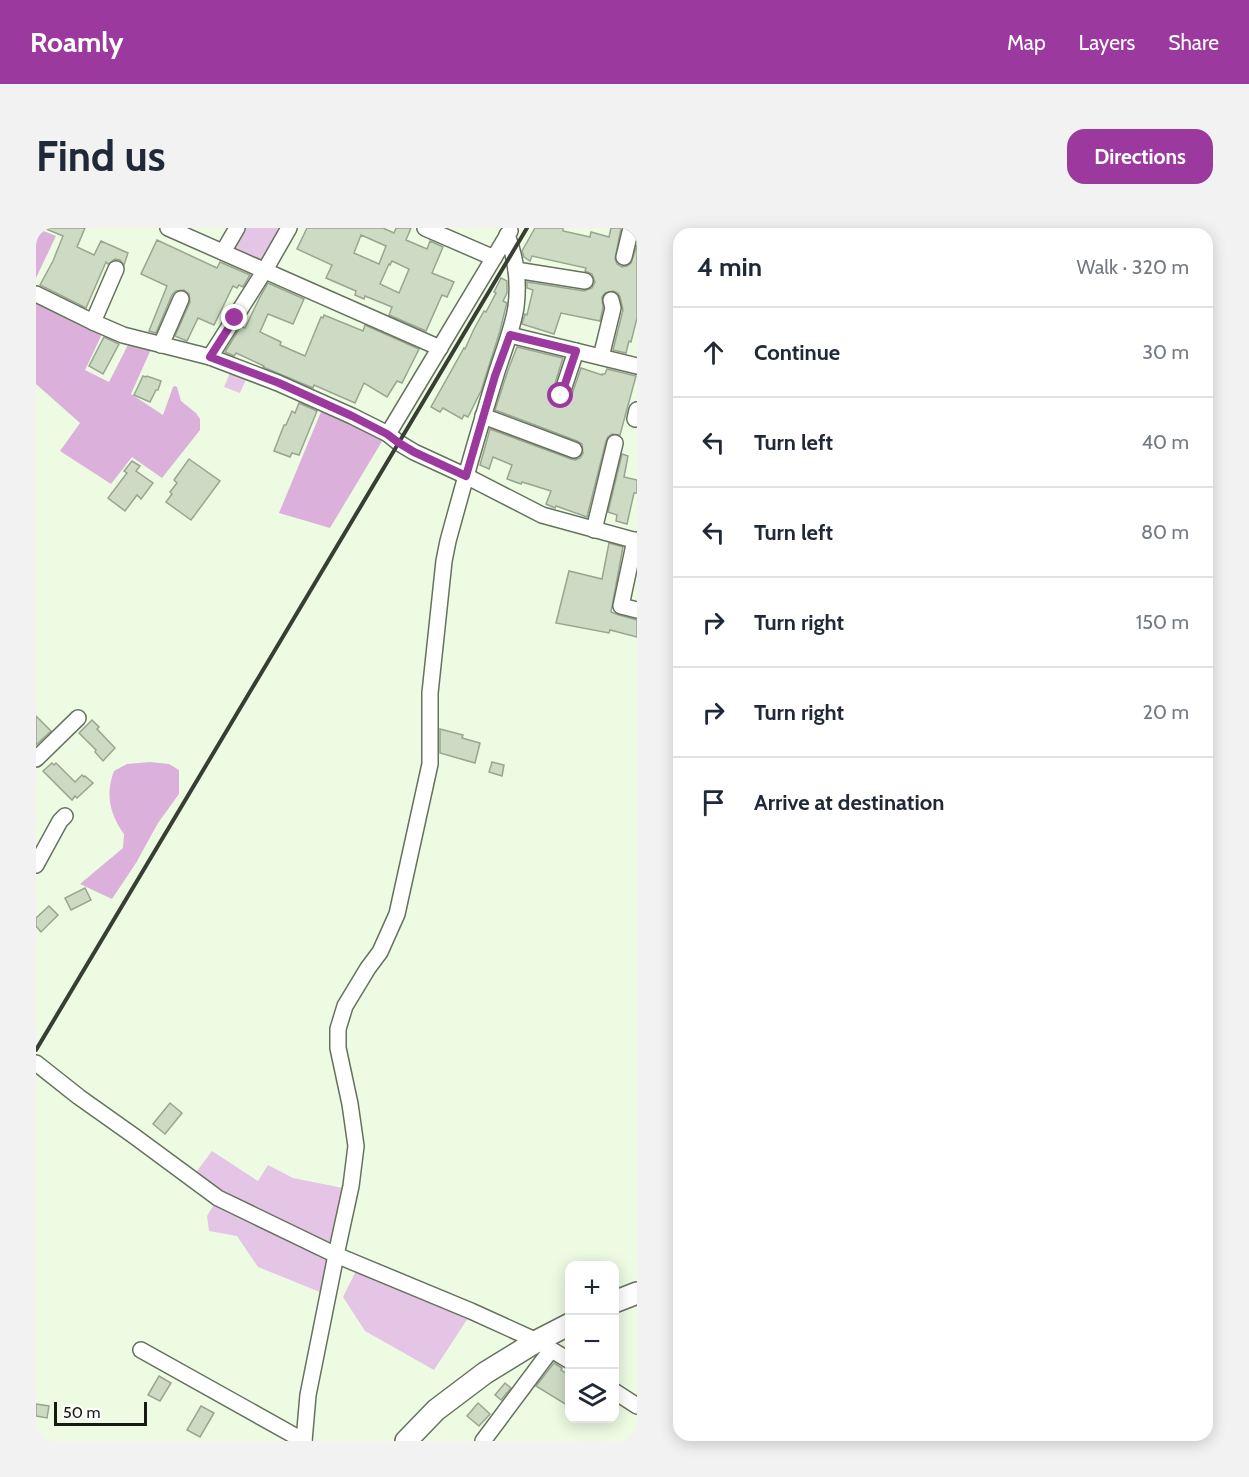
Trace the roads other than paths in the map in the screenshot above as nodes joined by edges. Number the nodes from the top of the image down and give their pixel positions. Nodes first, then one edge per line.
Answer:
1 (168, 228) edge
2 (237, 228) edge
3 (289, 228) edge
4 (426, 228) edge
5 (631, 228) edge
6 (509, 232) edge
7 (223, 252) junction
8 (624, 257) dead end
9 (494, 258) junction
10 (116, 269) dead end
11 (265, 270) junction
12 (516, 270) junction
13 (585, 281) dead end
14 (36, 294) edge
15 (181, 299) dead end
16 (611, 300) dead end
17 (93, 322) junction
18 (510, 335) junction
19 (161, 345) junction
20 (440, 348) junction
21 (637, 349) edge
22 (576, 351) junction
23 (210, 357) junction
24 (601, 357) junction
25 (635, 366) edge
26 (561, 396) dead end
27 (483, 416) junction
28 (387, 434) junction
29 (615, 443) dead end
30 (574, 450) dead end
31 (466, 476) junction
32 (594, 530) junction
33 (636, 540) edge
34 (637, 610) edge
35 (78, 718) dead end
36 (36, 759) edge
37 (65, 816) dead end
38 (36, 866) edge
39 (36, 1063) edge
40 (336, 1255) junction
41 (637, 1293) edge
42 (619, 1300) edge
43 (565, 1328) edge
44 (544, 1345) junction
45 (141, 1350) dead end
46 (565, 1358) edge
47 (619, 1394) edge
48 (637, 1406) edge
49 (304, 1441) edge
50 (406, 1441) edge
51 (483, 1441) edge

1 - 7 street
2 - 7 street
3 - 11 street
4 - 9 street
5 - 8 street
6 - 9 street
6 - 12 street
7 - 11 street
9 - 20 street
10 - 17 street
11 - 20 street
11 - 23 street
12 - 13 street
12 - 18 street
14 - 17 street
15 - 19 street
16 - 24 street
17 - 19 street
18 - 22 street
18 - 27 street
19 - 23 street
20 - 28 street
21 - 25 street
22 - 24 street
22 - 26 street
23 - 28 street
24 - 25 street
27 - 30 street
27 - 31 street
28 - 31 street
29 - 32 street
31 - 32 street
31 - 40 street
32 - 33 street
33 - 34 street
35 - 36 street
37 - 38 street
39 - 40 street
40 - 44 street
40 - 49 street
41 - 42 street
43 - 44 street
44 - 46 street
44 - 50 street
44 - 51 street
45 - 49 street
47 - 48 street

